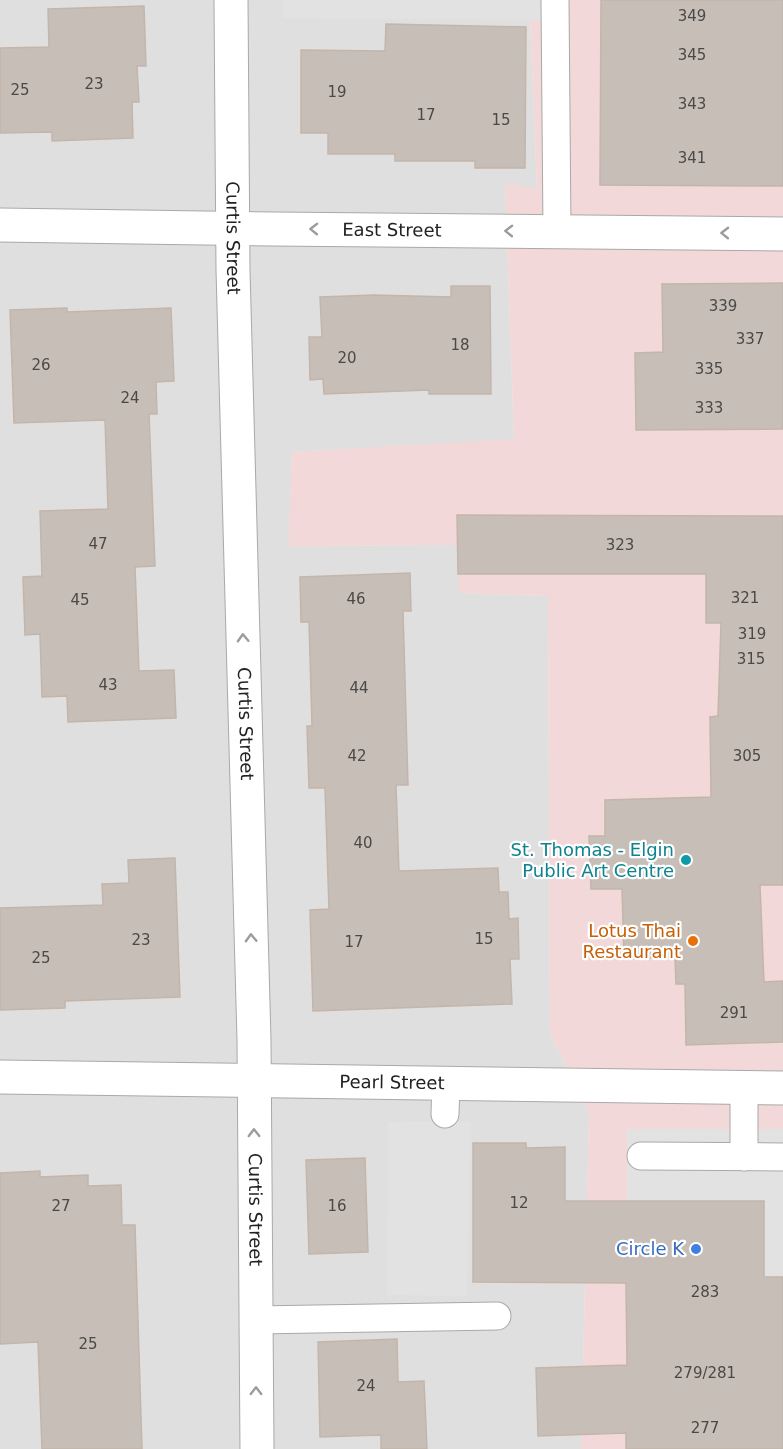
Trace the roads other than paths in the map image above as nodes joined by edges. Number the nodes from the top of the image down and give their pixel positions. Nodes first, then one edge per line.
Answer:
1 (231, 0) edge
2 (555, 0) edge
3 (0, 225) edge
4 (232, 228) junction
5 (557, 231) junction
6 (783, 234) edge
7 (0, 1077) edge
8 (254, 1079) junction
9 (744, 1087) junction
10 (783, 1088) edge
11 (641, 1156) dead end
12 (744, 1157) junction
13 (783, 1157) edge
14 (497, 1316) dead end
15 (256, 1320) junction
16 (257, 1449) edge

1 - 4 street, Curtis Street
2 - 5 lane
3 - 4 street, East Street
5 -> 4 street, East Street
8 -> 4 street, Curtis Street
6 -> 5 street, East Street
7 - 8 street, Pearl Street
8 - 9 street, Pearl Street
15 -> 8 street, Curtis Street
9 - 10 street, Pearl Street
9 - 12 lane
11 - 12 lane
12 - 13 lane
14 - 15 lane
16 -> 15 street, Curtis Street

